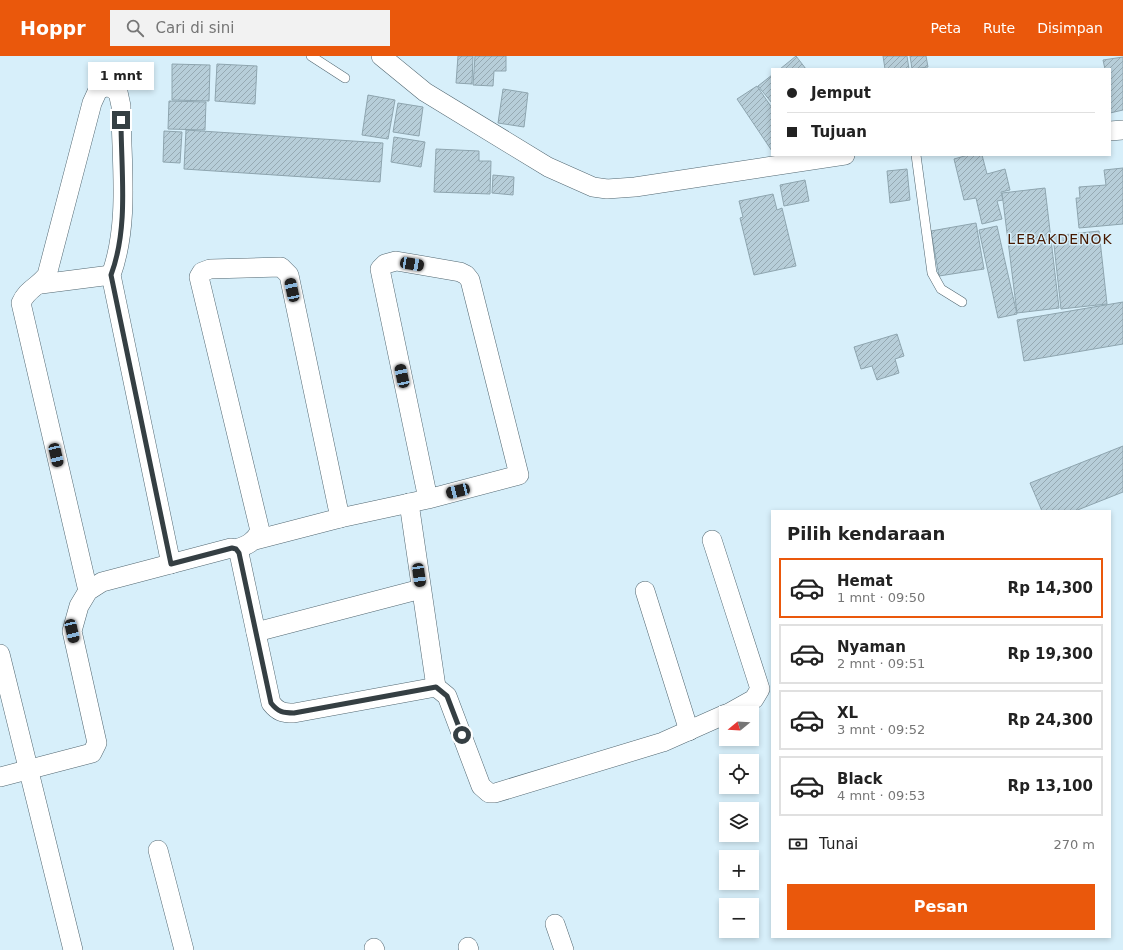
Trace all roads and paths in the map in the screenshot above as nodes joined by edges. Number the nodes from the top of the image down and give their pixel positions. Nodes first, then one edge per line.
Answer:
1 (311, 56) edge
2 (381, 56) edge
3 (345, 78) dead end
4 (1123, 130) edge
5 (1111, 131) edge
6 (838, 156) edge
7 (916, 156) edge
8 (111, 275) junction
9 (41, 284) junction
10 (962, 302) dead end
11 (428, 499) junction
12 (409, 503) junction
13 (340, 518) junction
14 (255, 540) junction
15 (712, 540) dead end
16 (236, 549) junction
17 (171, 564) junction
18 (421, 589) junction
19 (88, 591) junction
20 (645, 591) dead end
21 (256, 632) junction
22 (0, 654) edge
23 (436, 687) junction
24 (741, 706) edge
25 (719, 718) edge
26 (689, 731) junction
27 (27, 770) junction
28 (0, 777) edge
29 (158, 850) dead end
30 (555, 924) dead end
31 (73, 950) edge
32 (184, 950) edge
33 (564, 950) edge

1 - 3 lane
2 - 6 street
4 - 5 street
7 - 10 lane
8 - 9 street
8 - 9 street
8 - 17 street
9 - 19 street
11 - 11 street
11 - 12 street
12 - 13 street
12 - 18 street
13 - 14 street
13 - 14 street
14 - 16 street
15 - 24 street
16 - 17 street
16 - 21 street
17 - 19 street
18 - 21 street
18 - 23 street
19 - 27 street
20 - 26 street
21 - 23 street
22 - 27 street
23 - 26 street
25 - 26 street
27 - 28 street
27 - 31 street
29 - 32 street
30 - 33 street

